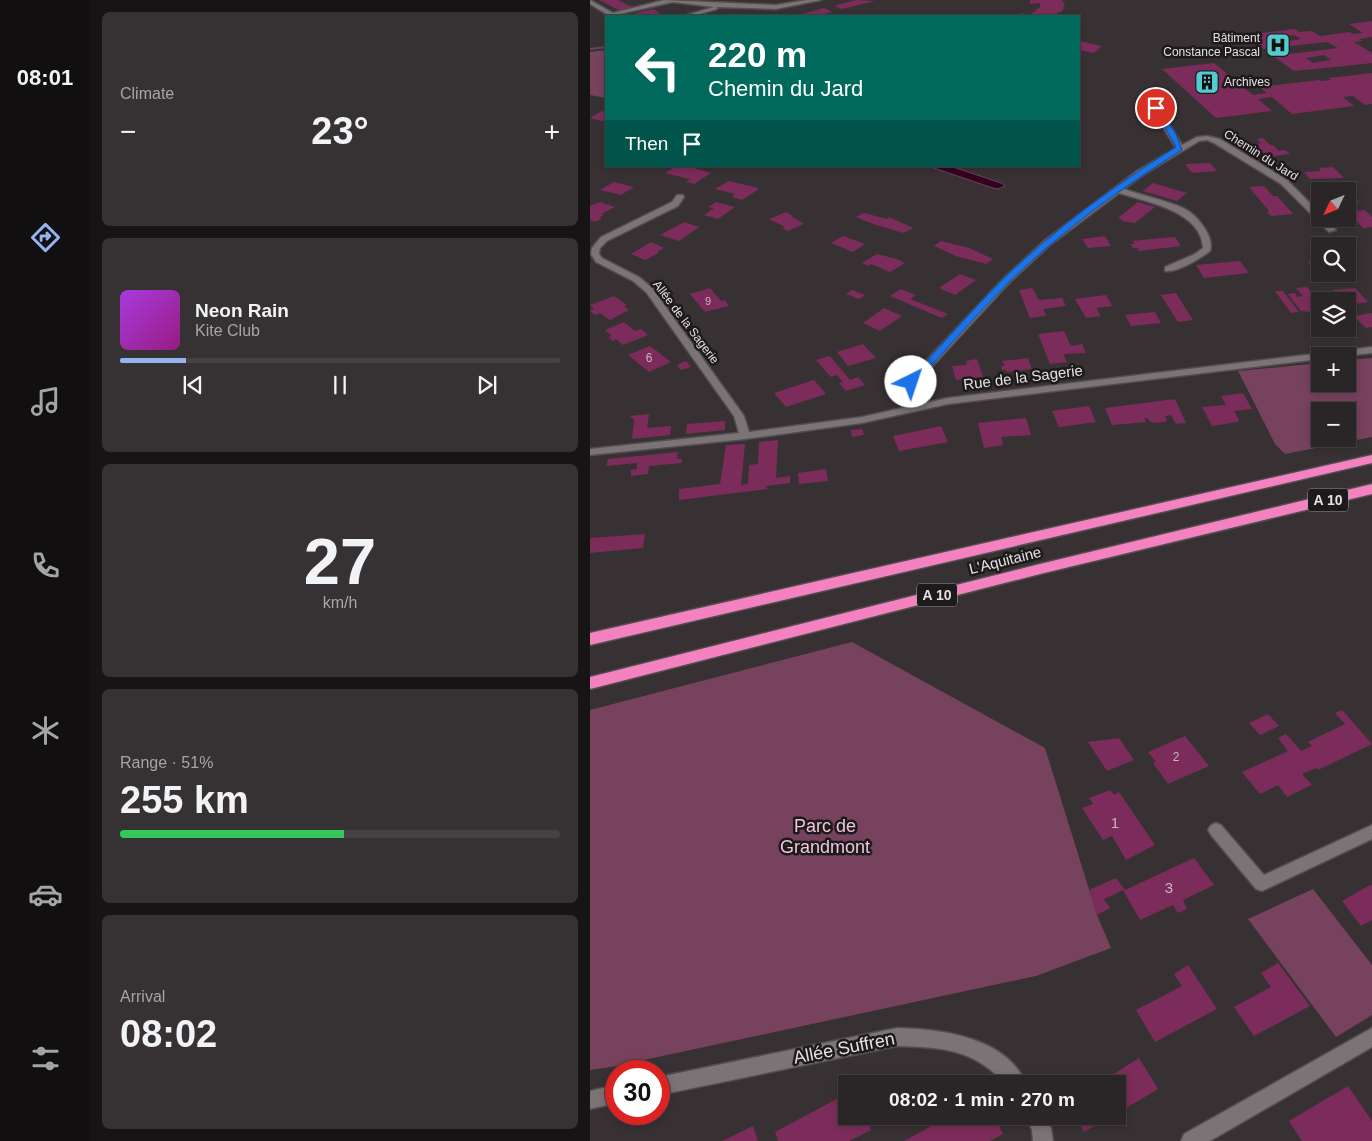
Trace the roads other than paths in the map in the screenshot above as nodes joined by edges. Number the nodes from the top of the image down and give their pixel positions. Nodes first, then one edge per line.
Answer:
1 (669, 0) edge
2 (818, 0) edge
3 (590, 2) edge
4 (796, 2) edge
5 (725, 6) junction
6 (607, 15) edge
7 (612, 15) edge
8 (690, 15) edge
9 (605, 17) edge
10 (598, 18) dead end
11 (1156, 108) dead end
12 (1180, 148) junction
13 (1118, 190) junction
14 (680, 197) dead end
15 (1311, 209) edge
16 (1168, 269) dead end
17 (1372, 350) edge
18 (916, 407) junction
19 (745, 436) junction
20 (590, 452) edge
21 (1372, 459) edge
22 (1372, 489) edge
23 (590, 639) edge
24 (590, 682) edge
25 (1216, 830) dead end
26 (1372, 832) edge
27 (1372, 1036) edge
28 (1010, 1075) edge
29 (670, 1084) edge
30 (605, 1097) edge
31 (590, 1100) edge
32 (1039, 1125) edge
33 (1043, 1141) edge
34 (1191, 1141) edge

1 - 5 street
1 - 7 street
2 - 4 street
3 - 6 street
4 - 5 street
5 - 8 street
9 - 10 street
11 - 12 street
12 - 13 street, Chemin du Jard
12 - 15 street, Chemin du Jard
13 - 16 street
13 - 18 street, Chemin du Jard
14 - 19 street, Allée de la Sagerie
17 - 18 street, Rue de la Sagerie
18 - 19 street, Rue de la Sagerie
19 - 20 street, Rue de la Sagerie
21 - 23 highway, L'Aquitaine / A 10
22 - 24 highway, L'Aquitaine / A 10
25 - 26 street
27 - 34 street
28 - 29 street, Allée Suffren
30 - 31 street
32 - 33 street

